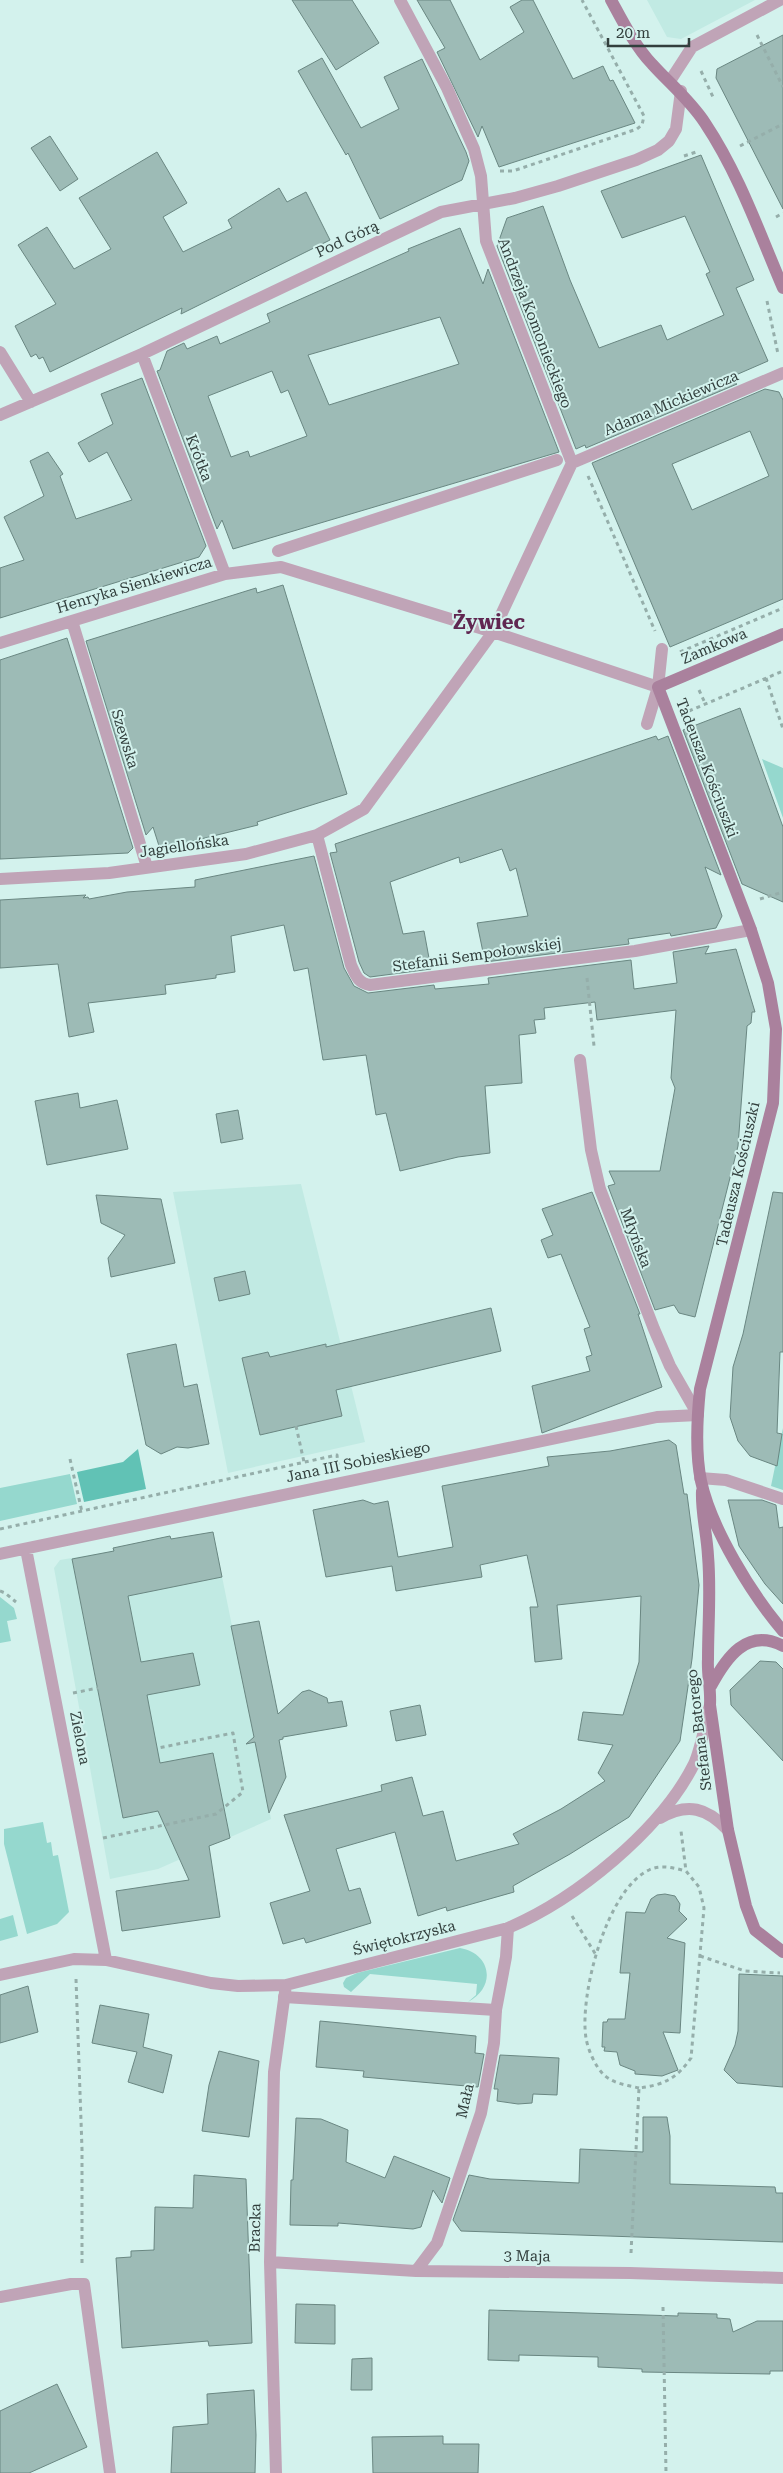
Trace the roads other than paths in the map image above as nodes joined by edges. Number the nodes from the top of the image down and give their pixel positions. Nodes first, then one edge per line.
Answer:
1 (400, 0) edge
2 (611, 0) edge
3 (780, 0) edge
4 (670, 81) junction
5 (682, 91) junction
6 (482, 204) junction
7 (783, 288) edge
8 (0, 352) edge
9 (142, 354) junction
10 (783, 373) edge
11 (31, 402) junction
12 (0, 416) edge
13 (557, 460) dead end
14 (576, 461) junction
15 (278, 551) dead end
16 (225, 574) junction
17 (72, 621) junction
18 (493, 632) junction
19 (783, 634) edge
20 (0, 642) edge
21 (662, 649) road end
22 (658, 687) junction
23 (647, 724) dead end
24 (317, 835) junction
25 (147, 868) junction
26 (0, 879) edge
27 (751, 930) junction
28 (580, 1060) dead end
29 (778, 1103) edge
30 (698, 1415) junction
31 (701, 1482) junction
32 (783, 1499) edge
33 (26, 1549) junction
34 (0, 1554) edge
35 (783, 1631) edge
36 (783, 1646) edge
37 (711, 1686) junction
38 (710, 1705) junction
39 (656, 1820) junction
40 (728, 1830) junction
41 (508, 1928) junction
42 (783, 1952) edge
43 (106, 1960) junction
44 (0, 1975) edge
45 (285, 1991) junction
46 (496, 2010) junction
47 (270, 2262) junction
48 (416, 2271) junction
49 (783, 2278) edge
50 (0, 2297) edge
51 (110, 2473) edge
52 (276, 2473) edge

1 - 6 street, Andrzeja Komonieckiego
2 - 4 street
3 - 4 street
4 - 5 street
5 - 6 street, Pod Górą
5 - 7 street
6 - 9 street, Pod Górą
6 - 14 street, Andrzeja Komonieckiego
8 - 11 street
9 - 11 street, Pod Górą
9 - 16 street, Krótka
10 - 14 street, Adama Mickiewicza
11 - 12 street, Pod Górą
13 - 15 street
14 - 18 street
16 - 17 street, Henryka Sienkiewicza
16 - 18 street, Henryka Sienkiewicza
17 - 20 street, Henryka Sienkiewicza
17 - 25 street, Szewska
18 - 22 street
18 - 24 street, Jagiellońska
19 - 22 street, Zamkowa
21 - 22 street
22 - 23 street
22 - 27 street, Tadeusza Kościuszki
24 - 25 street, Jagiellońska
24 - 27 street, Stefanii Sempołowskiej
25 - 26 street, Jagiellońska
27 - 29 street, Tadeusza Kościuszki
28 - 30 street, Młyńska
29 - 30 street, Tadeusza Kościuszki
30 - 31 street, Tadeusza Kościuszki
30 - 33 street, Jana III Sobieskiego
31 - 32 street
31 - 35 street, Tadeusza Kościuszki
31 - 37 street, Stefana Batorego
33 - 34 street
33 - 43 street, Zielona
36 - 37 street
37 - 38 street, Stefana Batorego
38 - 39 street, Świętokrzyska
38 - 40 street, Stefana Batorego
39 - 40 street
39 - 41 street, Świętokrzyska
40 - 42 street, Stefana Batorego
41 - 45 street, Świętokrzyska
41 - 46 street, Mała
43 - 44 street, Świętokrzyska
43 - 45 street, Świętokrzyska
45 - 46 street
45 - 47 street, Bracka
46 - 48 street, Mała
47 - 48 street, 3 Maja
47 - 52 street, Bracka
48 - 49 street, 3 Maja
50 - 51 street

